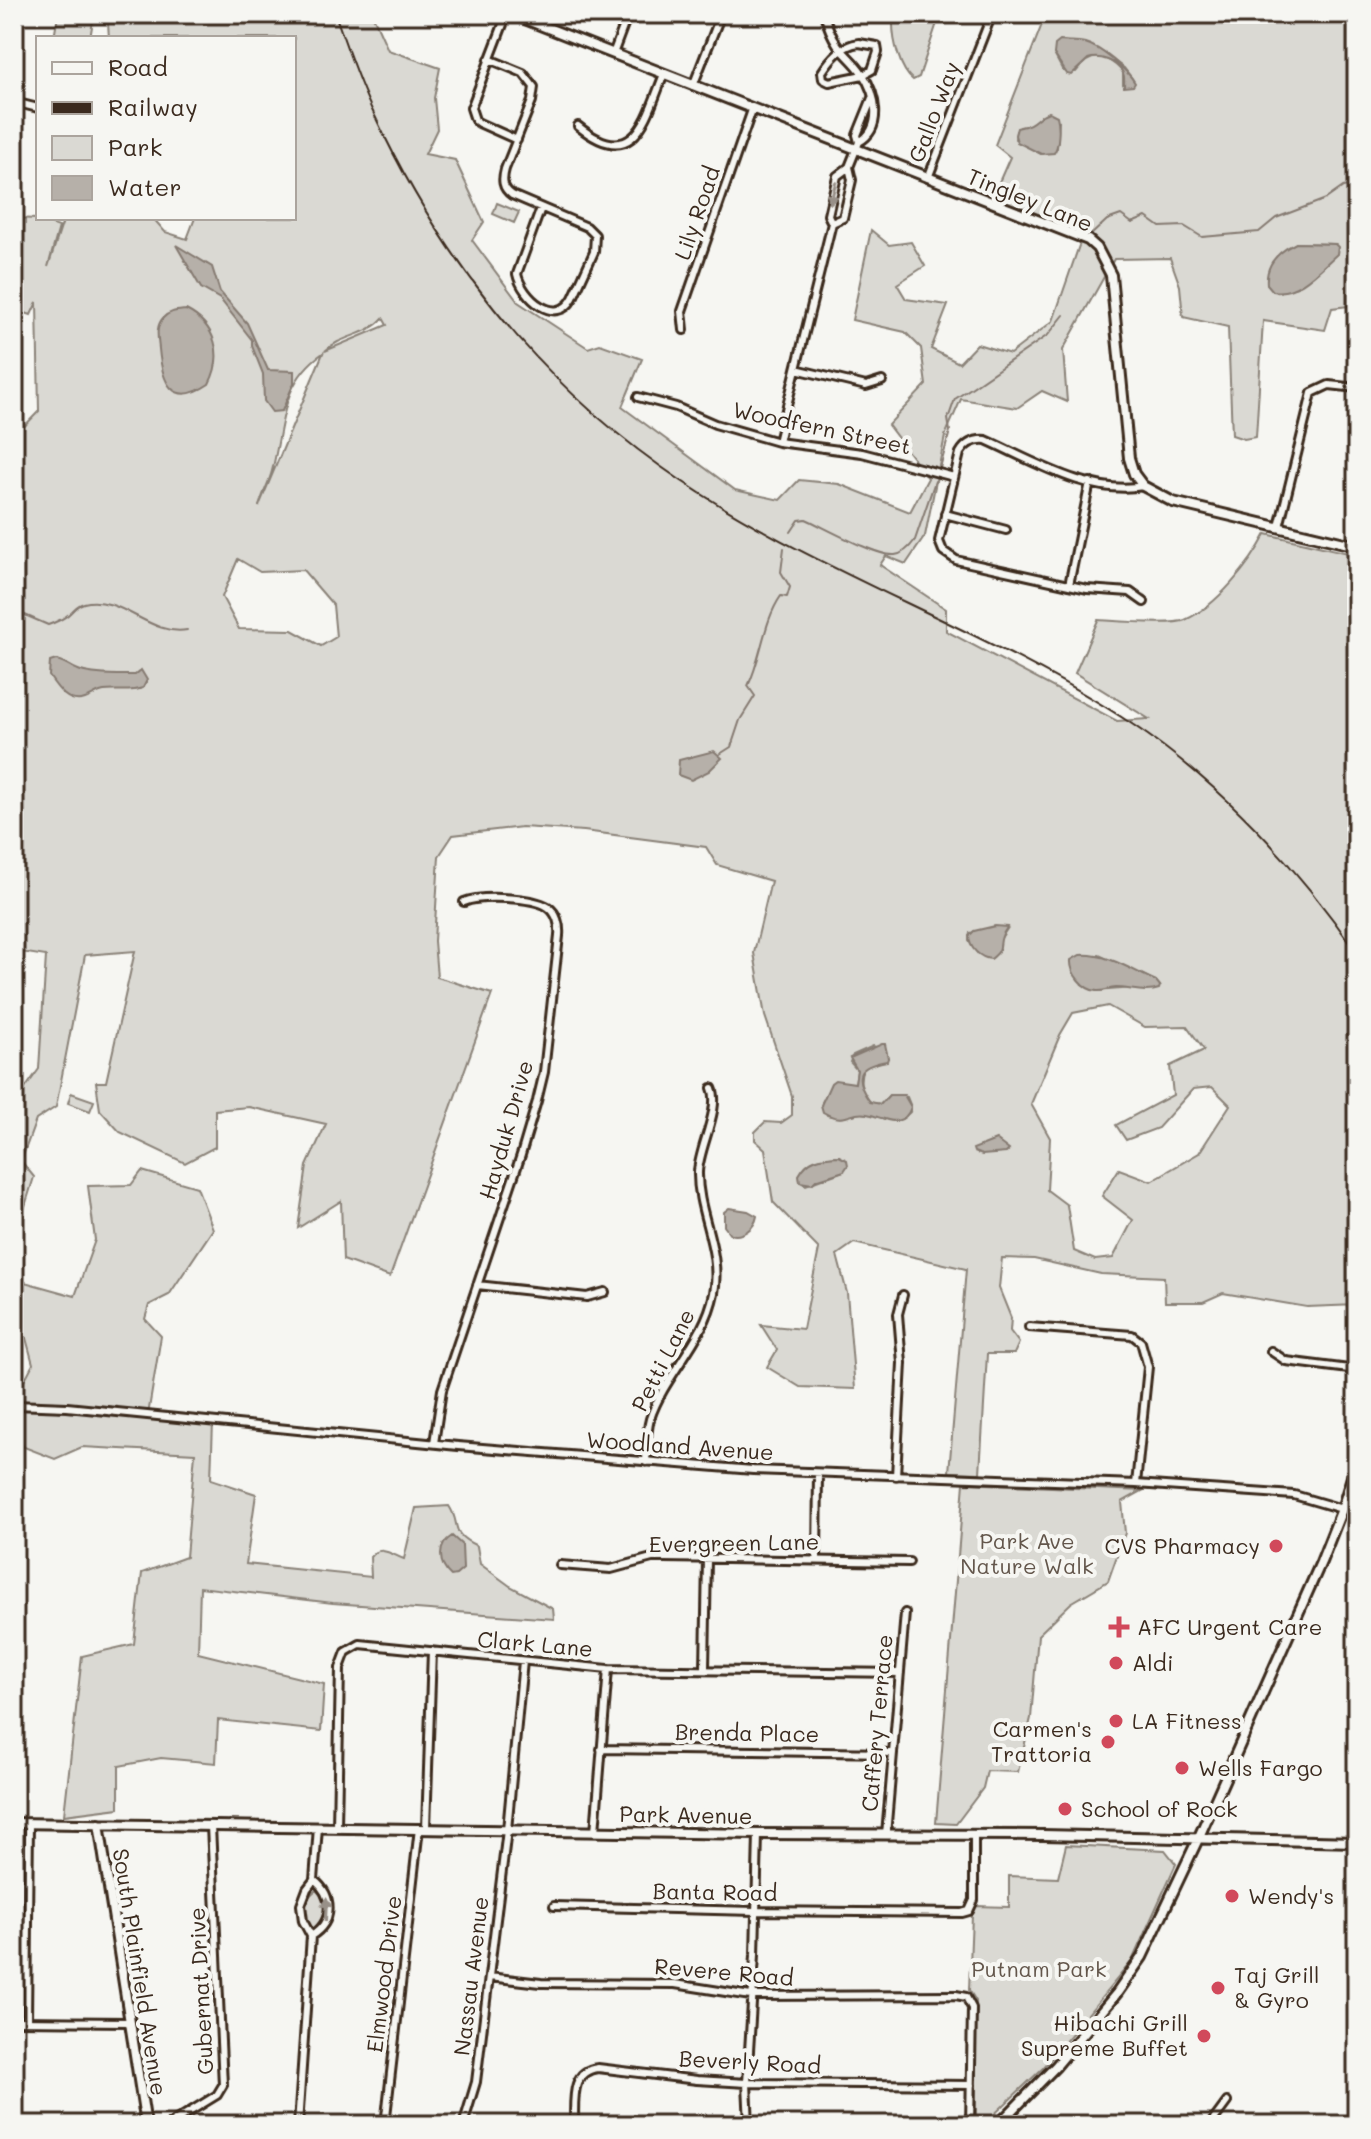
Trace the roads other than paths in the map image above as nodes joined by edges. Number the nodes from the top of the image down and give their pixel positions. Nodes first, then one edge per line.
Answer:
1 (509, 14) edge
2 (628, 14) edge
3 (721, 14) edge
4 (824, 14) edge
5 (992, 14) edge
6 (841, 49) junction
7 (613, 54) junction
8 (489, 59) junction
9 (664, 74) junction
10 (863, 75) junction
11 (693, 86) junction
12 (872, 98) junction
13 (14, 102) edge
14 (36, 108) edge
15 (752, 110) junction
16 (578, 126) dead end
17 (517, 140) junction
18 (857, 147) junction
19 (849, 167) junction
20 (928, 178) junction
21 (541, 208) junction
22 (832, 223) junction
23 (684, 330) dead end
24 (796, 369) junction
25 (882, 381) dead end
26 (1357, 388) edge
27 (638, 397) dead end
28 (778, 442) junction
29 (954, 477) junction
30 (1090, 482) junction
31 (1143, 486) junction
32 (945, 514) junction
33 (1279, 527) junction
34 (1006, 530) dead end
35 (1357, 546) edge
36 (1069, 585) junction
37 (1144, 602) dead end
38 (464, 902) dead end
39 (712, 1088) dead end
40 (477, 1285) junction
41 (605, 1292) dead end
42 (903, 1295) dead end
43 (1029, 1327) dead end
44 (1271, 1351) dead end
45 (1357, 1370) edge
46 (14, 1405) edge
47 (434, 1443) junction
48 (1357, 1461) edge
49 (646, 1462) junction
50 (818, 1473) junction
51 (896, 1476) junction
52 (1136, 1484) junction
53 (1342, 1509) junction
54 (707, 1559) junction
55 (817, 1559) junction
56 (909, 1562) dead end
57 (560, 1565) dead end
58 (905, 1613) dead end
59 (432, 1651) junction
60 (523, 1661) junction
61 (705, 1668) junction
62 (608, 1669) junction
63 (900, 1673) junction
64 (601, 1749) junction
65 (892, 1753) junction
66 (14, 1823) edge
67 (29, 1823) junction
68 (99, 1824) junction
69 (211, 1826) junction
70 (318, 1827) junction
71 (337, 1827) junction
72 (423, 1828) junction
73 (507, 1830) junction
74 (595, 1832) junction
75 (758, 1834) junction
76 (886, 1835) junction
77 (974, 1836) junction
78 (1198, 1839) junction
79 (1357, 1842) edge
80 (314, 1880) junction
81 (554, 1906) dead end
82 (755, 1911) junction
83 (311, 1936) junction
84 (489, 1977) junction
85 (751, 1996) junction
86 (14, 2021) edge
87 (27, 2021) junction
88 (130, 2022) junction
89 (747, 2083) junction
90 (971, 2085) junction
91 (1227, 2102) dead end
92 (385, 2123) edge
93 (146, 2125) edge
94 (168, 2125) edge
95 (298, 2125) edge
96 (433, 2125) edge
97 (463, 2125) edge
98 (574, 2125) edge
99 (749, 2125) edge
100 (970, 2125) edge
101 (998, 2125) edge
102 (1210, 2125) edge

1 - 7 street, Tingley Lane
1 - 8 street
2 - 7 street
3 - 11 street
4 - 6 street
5 - 20 street, Gallo Way
6 - 10 street
6 - 10 street
6 - 10 street
7 - 9 street, Tingley Lane
8 - 17 street
8 - 17 street
9 - 11 street, Tingley Lane
9 - 16 street
10 - 12 street
11 - 15 street, Tingley Lane
12 - 18 street
12 - 18 street
13 - 14 street
15 - 18 street, Tingley Lane
15 - 23 street, Lily Road
17 - 21 street
18 - 19 street
18 - 20 street, Tingley Lane
19 -> 22 street
19 - 22 street
20 - 31 street, Tingley Lane
21 - 21 street
22 - 24 street
24 - 25 street
24 - 28 street
26 - 33 street
27 - 28 street, Woodfern Street
28 - 29 street, Woodfern Street
29 - 30 street
29 - 32 street
30 - 31 street
30 - 36 street
31 - 33 street
32 - 34 street
32 - 36 street
33 - 35 street
36 - 37 street
38 - 40 street, Hayduk Drive
39 - 49 street, Petti Lane
40 - 41 street
40 - 47 street, Hayduk Drive
42 - 51 street
43 - 52 street
44 - 45 street
46 - 47 street, Woodland Avenue
47 - 49 street, Woodland Avenue
48 - 53 street
49 - 50 street, Woodland Avenue
50 - 51 street, Woodland Avenue
50 - 55 street
51 - 52 street, Woodland Avenue
52 - 53 street, Woodland Avenue
53 - 78 street
54 - 55 street, Evergreen Lane
54 - 57 street, Evergreen Lane
54 - 61 street
55 - 56 street, Evergreen Lane
58 - 63 street, Caffery Terrace
59 - 60 street, Clark Lane
59 - 71 street, Clark Lane
59 - 72 street, Elmwood Drive
60 - 62 street, Clark Lane
60 - 73 street, Nassau Avenue
61 - 62 street, Clark Lane
61 - 63 street, Clark Lane
62 - 64 street
63 - 65 street, Caffery Terrace
64 - 65 street, Brenda Place
64 - 74 street
65 - 76 street, Caffery Terrace
66 - 67 street, Park Avenue
67 - 68 street, Park Avenue
67 - 87 street
68 - 69 street, Park Avenue
68 - 88 street, South Plainfield Avenue
69 - 70 street, Park Avenue
69 - 94 street, Gubernat Drive
70 - 71 street, Park Avenue
70 - 80 street
71 - 72 street, Park Avenue
72 - 73 street, Park Avenue
72 - 92 street, Elmwood Drive
73 - 74 street, Park Avenue
73 - 84 street, Nassau Avenue
74 - 75 street, Park Avenue
75 - 76 street, Park Avenue
75 - 82 street
76 - 77 street, Park Avenue
77 - 78 street, Park Avenue
77 - 82 street, Banta Road
78 - 79 street, Park Avenue
78 - 101 street
80 - 83 street
83 -> 80 street
81 - 82 street, Banta Road
82 - 85 street
83 - 95 street
84 - 85 street, Revere Road
84 - 97 street, Nassau Avenue
85 - 89 street
85 - 90 street, Revere Road
86 - 87 street
87 - 88 street
88 - 93 street, South Plainfield Avenue
89 - 90 street, Beverly Road
89 - 98 street, Beverly Road
89 - 99 street
90 - 100 street
91 - 102 street
92 - 96 street

